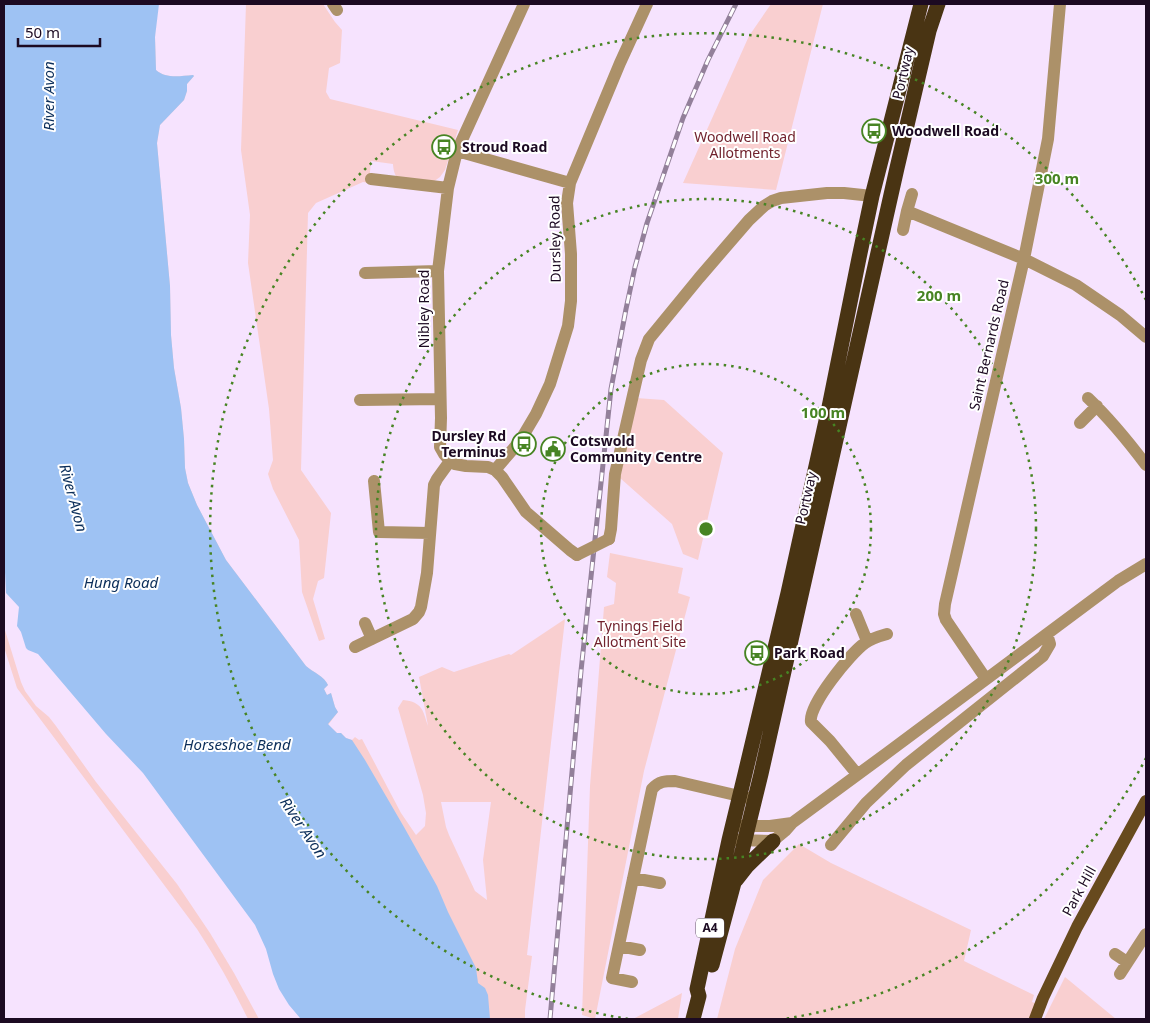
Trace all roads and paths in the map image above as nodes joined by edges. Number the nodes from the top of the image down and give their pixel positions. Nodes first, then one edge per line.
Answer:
1 (524, 4) edge
2 (648, 4) edge
3 (921, 4) edge
4 (938, 4) edge
5 (1060, 4) edge
6 (456, 151) junction
7 (371, 178) dead end
8 (570, 183) junction
9 (448, 188) junction
10 (912, 194) dead end
11 (872, 196) junction
12 (908, 211) junction
13 (903, 230) dead end
14 (1024, 259) junction
15 (438, 271) junction
16 (365, 273) dead end
17 (1146, 337) edge
18 (440, 399) junction
19 (360, 400) dead end
20 (1080, 423) dead end
21 (450, 461) junction
22 (1146, 466) edge
23 (496, 470) junction
24 (374, 481) dead end
25 (430, 533) junction
26 (1146, 564) edge
27 (856, 614) dead end
28 (365, 623) dead end
29 (887, 634) dead end
30 (1048, 634) junction
31 (372, 639) junction
32 (867, 641) junction
33 (356, 647) dead end
34 (986, 679) junction
35 (857, 774) junction
36 (739, 796) junction
37 (754, 799) junction
38 (1146, 800) edge
39 (792, 823) junction
40 (730, 833) junction
41 (746, 834) junction
42 (773, 841) junction
43 (831, 846) dead end
44 (633, 878) junction
45 (660, 883) dead end
46 (733, 884) junction
47 (1146, 934) edge
48 (619, 946) junction
49 (640, 950) dead end
50 (1115, 954) dead end
51 (1127, 962) junction
52 (1120, 974) dead end
53 (632, 982) dead end
54 (699, 996) junction
55 (693, 1019) edge
56 (1035, 1019) edge

1 - 6 street, Nibley Road
2 - 8 street, Dursley Road
3 - 11 highway, Portway / A4
4 - 37 highway, Portway / A4
5 - 14 street, Saint Bernards Road
6 - 8 street
6 - 9 street, Nibley Road
7 - 9 street
8 - 23 street, Dursley Road
9 - 15 street, Nibley Road
10 - 12 street
11 - 23 street, bridge
11 - 36 highway, Portway / A4
12 - 13 street
12 - 14 street
14 - 17 street
14 - 34 street, Saint Bernards Road
15 - 16 street
15 - 18 street, Nibley Road
18 - 19 street
18 - 21 street, Nibley Road
20 - 22 street
21 - 23 street
21 - 25 street
24 - 25 street
25 - 31 street
26 - 30 street
27 - 32 street
28 - 31 street
29 - 32 street
30 - 34 street
30 - 43 street
31 - 33 street
32 - 35 street
34 - 35 street
35 - 39 street
36 - 37 street
36 - 40 highway, Portway / A4
36 - 44 street
37 - 41 highway, Portway / A4
38 - 56 main road, Park Hill
39 - 41 street
39 - 42 street
40 - 41 street
40 - 54 highway, Portway / A4
41 - 42 street
41 - 46 highway, Portway / A4
42 - 46 highway
44 - 45 street
44 - 48 street
46 - 54 highway, Portway / A4
47 - 51 street
48 - 49 street
48 - 53 street
50 - 51 street
51 - 52 street
54 - 55 highway, Portway / A4

